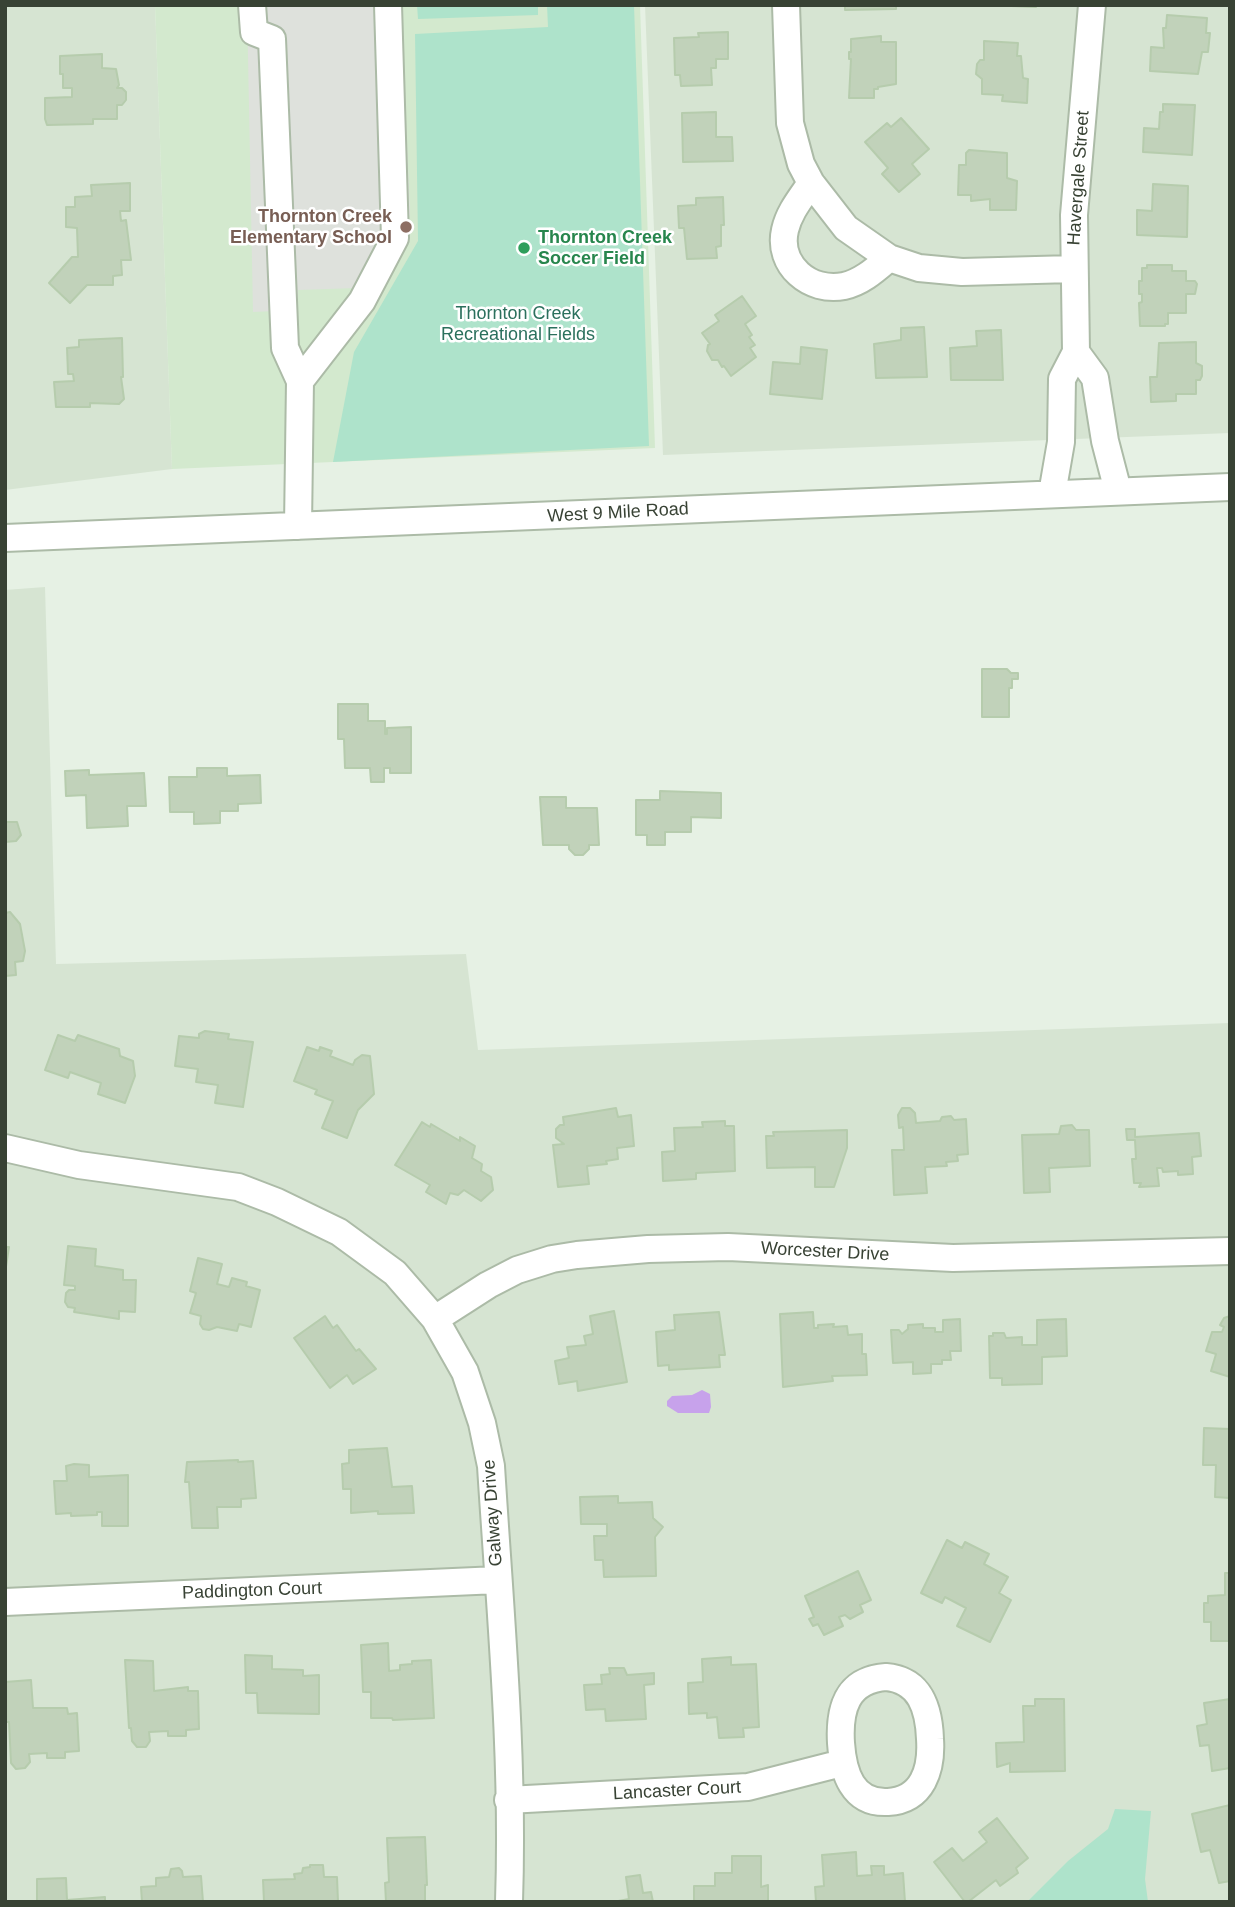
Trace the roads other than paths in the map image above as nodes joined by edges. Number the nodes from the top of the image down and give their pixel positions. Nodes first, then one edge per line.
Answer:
1 (252, 5) edge
2 (388, 5) edge
3 (786, 5) edge
4 (1092, 5) edge
5 (811, 183) junction
6 (889, 258) junction
7 (1073, 269) junction
8 (1076, 352) junction
9 (300, 381) junction
10 (1230, 487) edge
11 (1118, 491) junction
12 (1052, 494) junction
13 (298, 526) junction
14 (5, 538) edge
15 (5, 1148) edge
16 (1230, 1251) edge
17 (435, 1320) junction
18 (498, 1580) junction
19 (5, 1602) edge
20 (842, 1763) junction
21 (508, 1800) junction
22 (509, 1902) edge

1 - 9 street
2 - 9 street
3 - 5 street
4 - 7 street, Havergale Street
5 - 6 street
5 - 6 street
6 - 7 street
7 - 8 street, Havergale Street
8 - 11 street
8 - 12 street, Havergale Street
9 - 13 street
10 - 11 street, West 9 Mile Road
11 - 12 street, West 9 Mile Road
12 - 13 street, West 9 Mile Road
13 - 14 street, West 9 Mile Road
15 - 17 street, Galway Drive
16 - 17 street, Worcester Drive
17 - 18 street, Galway Drive
18 - 19 street, Paddington Court
18 - 21 street, Galway Drive
20 - 20 street
20 - 21 street, Lancaster Court
21 - 22 street, Galway Drive

